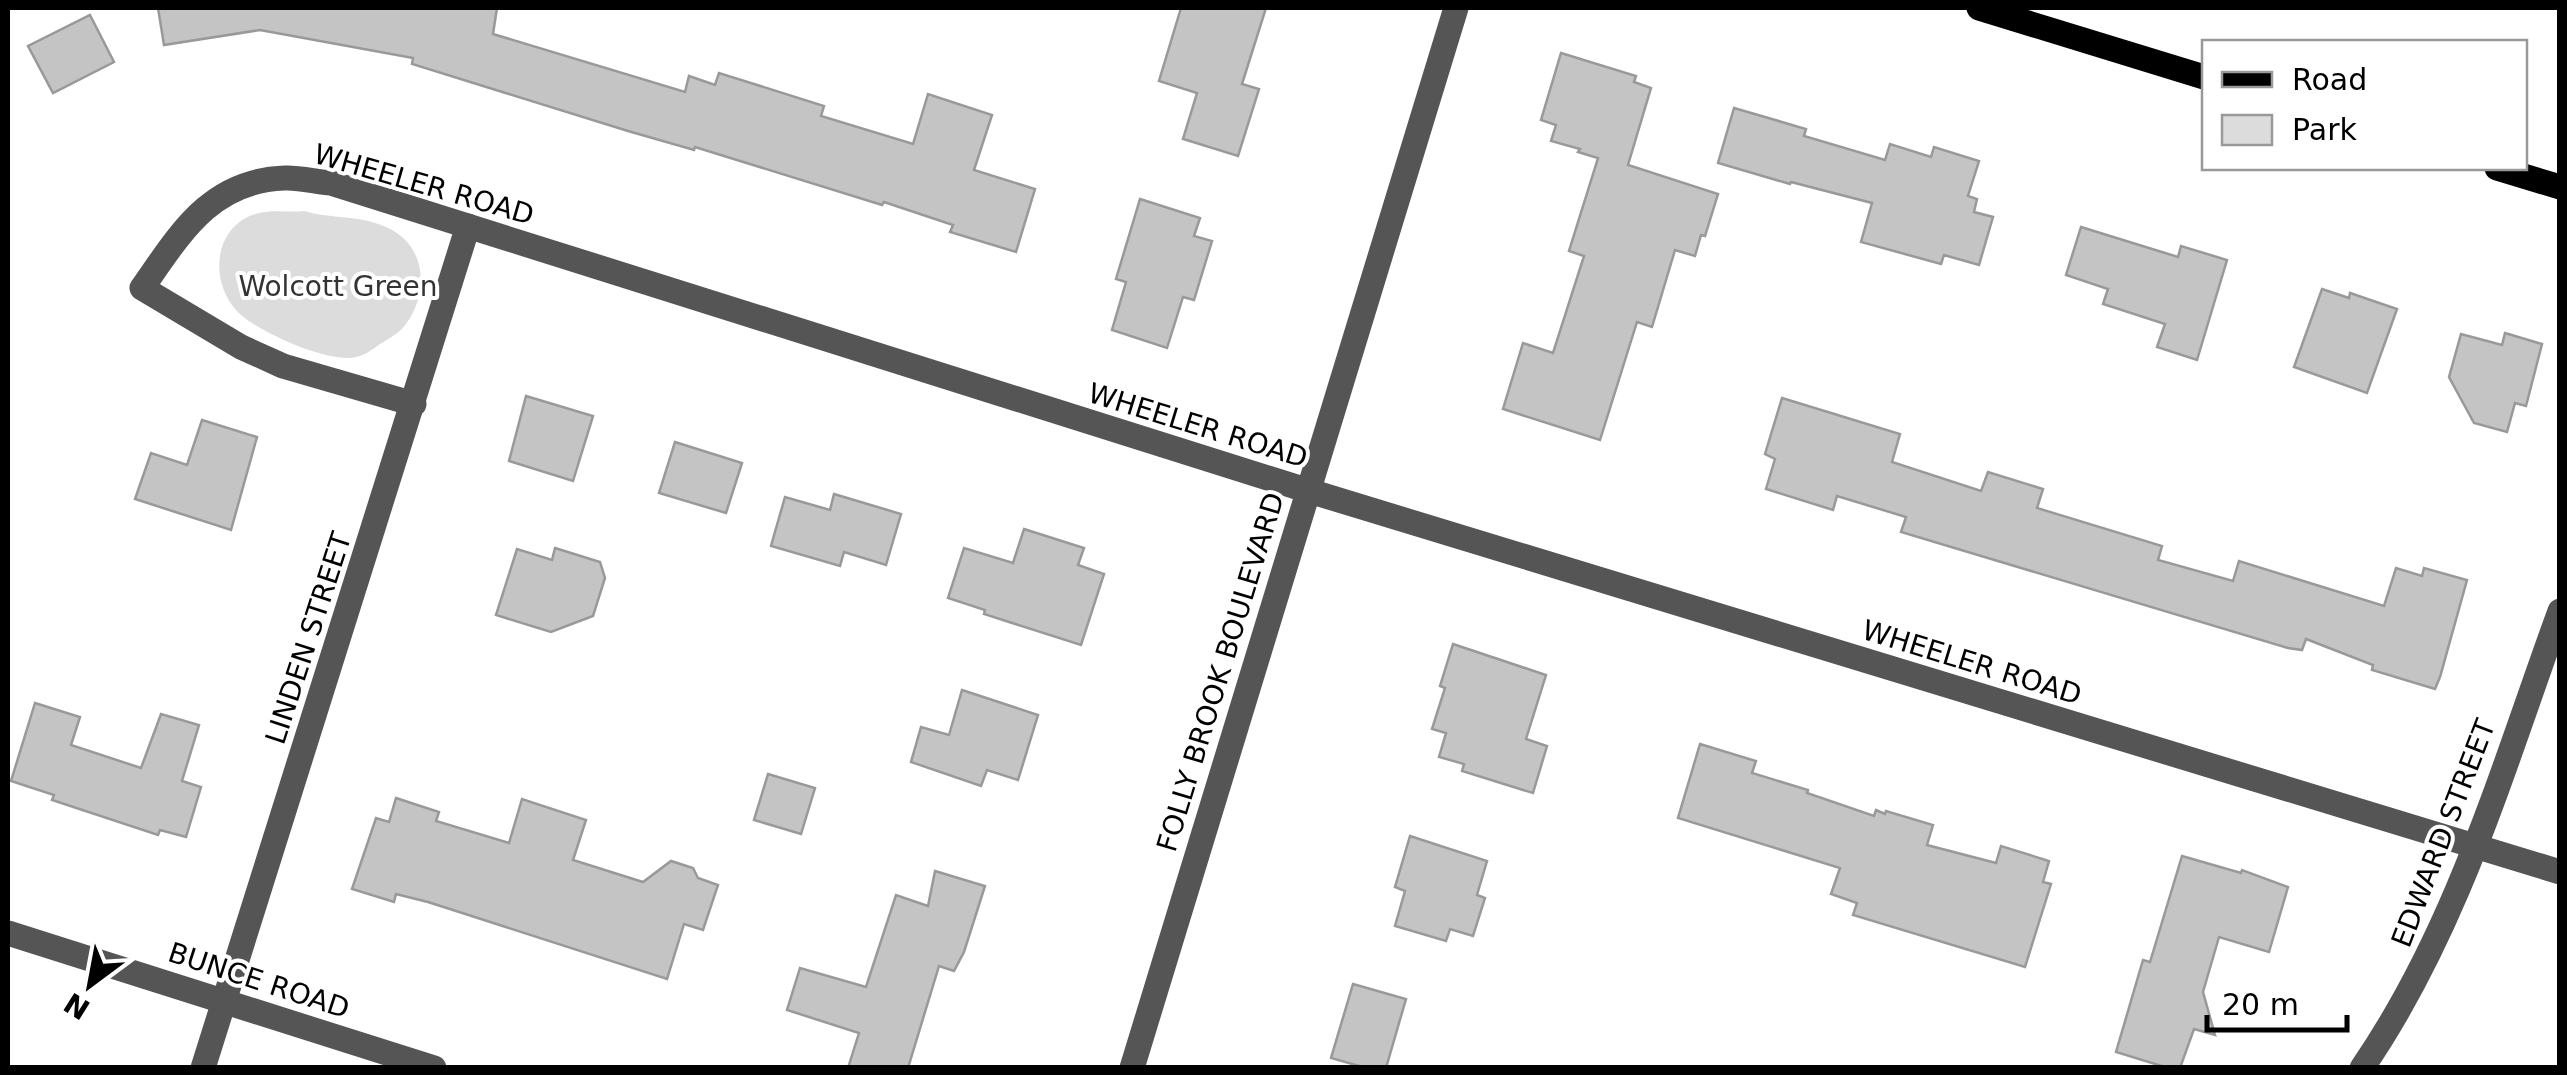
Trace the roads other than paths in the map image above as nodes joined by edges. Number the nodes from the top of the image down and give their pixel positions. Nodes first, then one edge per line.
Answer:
1 (1456, 8) edge
2 (1979, 8) edge
3 (2202, 76) edge
4 (2504, 170) edge
5 (2560, 187) edge
6 (468, 226) junction
7 (414, 404) junction
8 (1306, 490) junction
9 (2560, 611) edge
10 (2474, 846) junction
11 (2560, 872) edge
12 (8, 932) edge
13 (224, 1000) junction
14 (202, 1068) edge
15 (434, 1068) edge
16 (1132, 1068) edge
17 (2362, 1068) edge

1 - 8 street, FOLLY BROOK BOULEVARD
2 - 3 main road
4 - 5 main road
6 - 7 street, LINDEN STREET
6 - 7 street, WHEELER ROAD
6 - 8 street, WHEELER ROAD
7 - 13 street, LINDEN STREET
8 - 10 street, WHEELER ROAD
8 - 16 street, FOLLY BROOK BOULEVARD
9 - 10 street, EDWARD STREET
10 - 11 street, WHEELER ROAD
10 - 17 street, EDWARD STREET
12 - 13 street, BUNCE ROAD
13 - 14 street, LINDEN STREET
13 - 15 street, BUNCE ROAD

